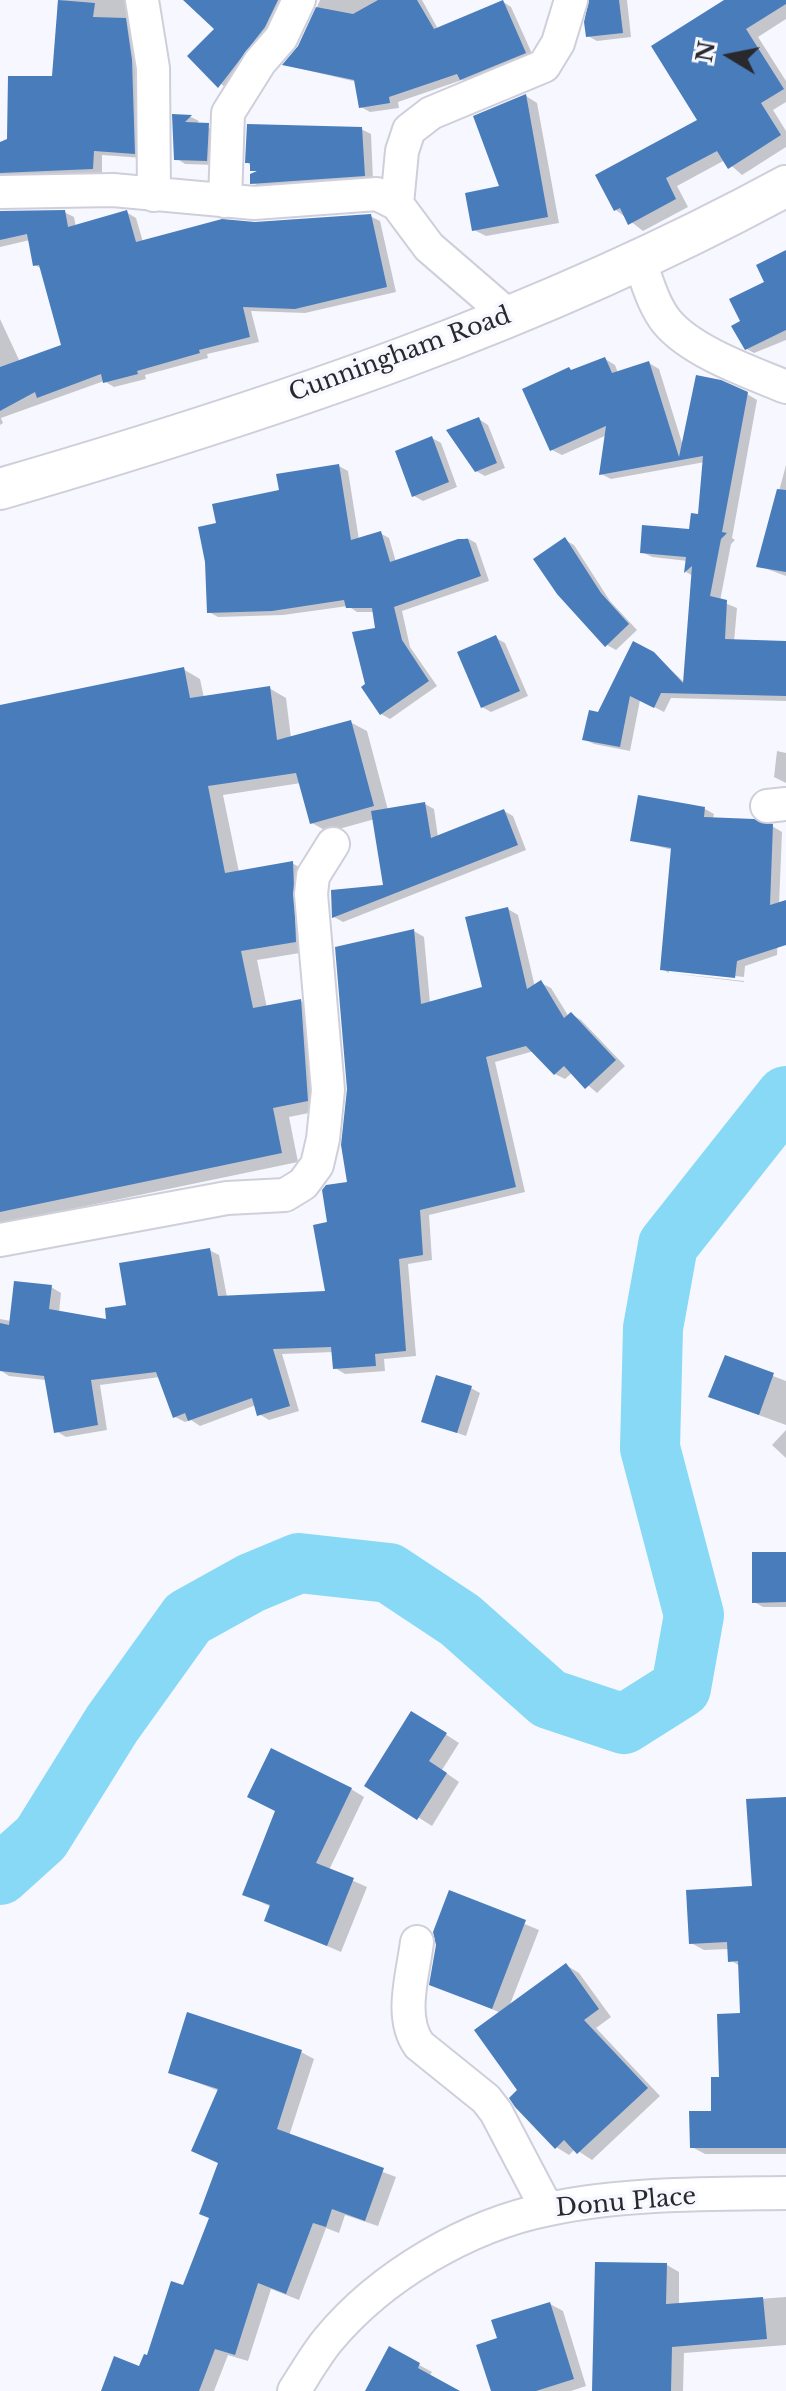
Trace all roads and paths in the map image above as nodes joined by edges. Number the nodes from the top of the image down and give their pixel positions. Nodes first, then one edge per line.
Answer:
1 (142, 0) edge
2 (299, 0) edge
3 (571, 0) edge
4 (786, 186) edge
5 (0, 192) edge
6 (154, 195) junction
7 (225, 201) junction
8 (397, 204) junction
9 (639, 260) junction
10 (509, 316) junction
11 (786, 387) edge
12 (0, 489) edge
13 (333, 844) dead end
14 (0, 1240) edge
15 (417, 1942) dead end
16 (786, 2193) edge
17 (547, 2209) junction
18 (294, 2391) edge

1 - 6 street
2 - 7 street
3 - 8 street
4 - 9 main road, Cunningham Road
5 - 6 street
6 - 7 street
7 - 8 street
8 - 10 street
9 - 10 main road, Cunningham Road
9 - 11 street
10 - 12 main road, Cunningham Road
13 - 14 street
15 - 17 street
16 - 17 street, Donu Place
17 - 18 street, Donu Place

